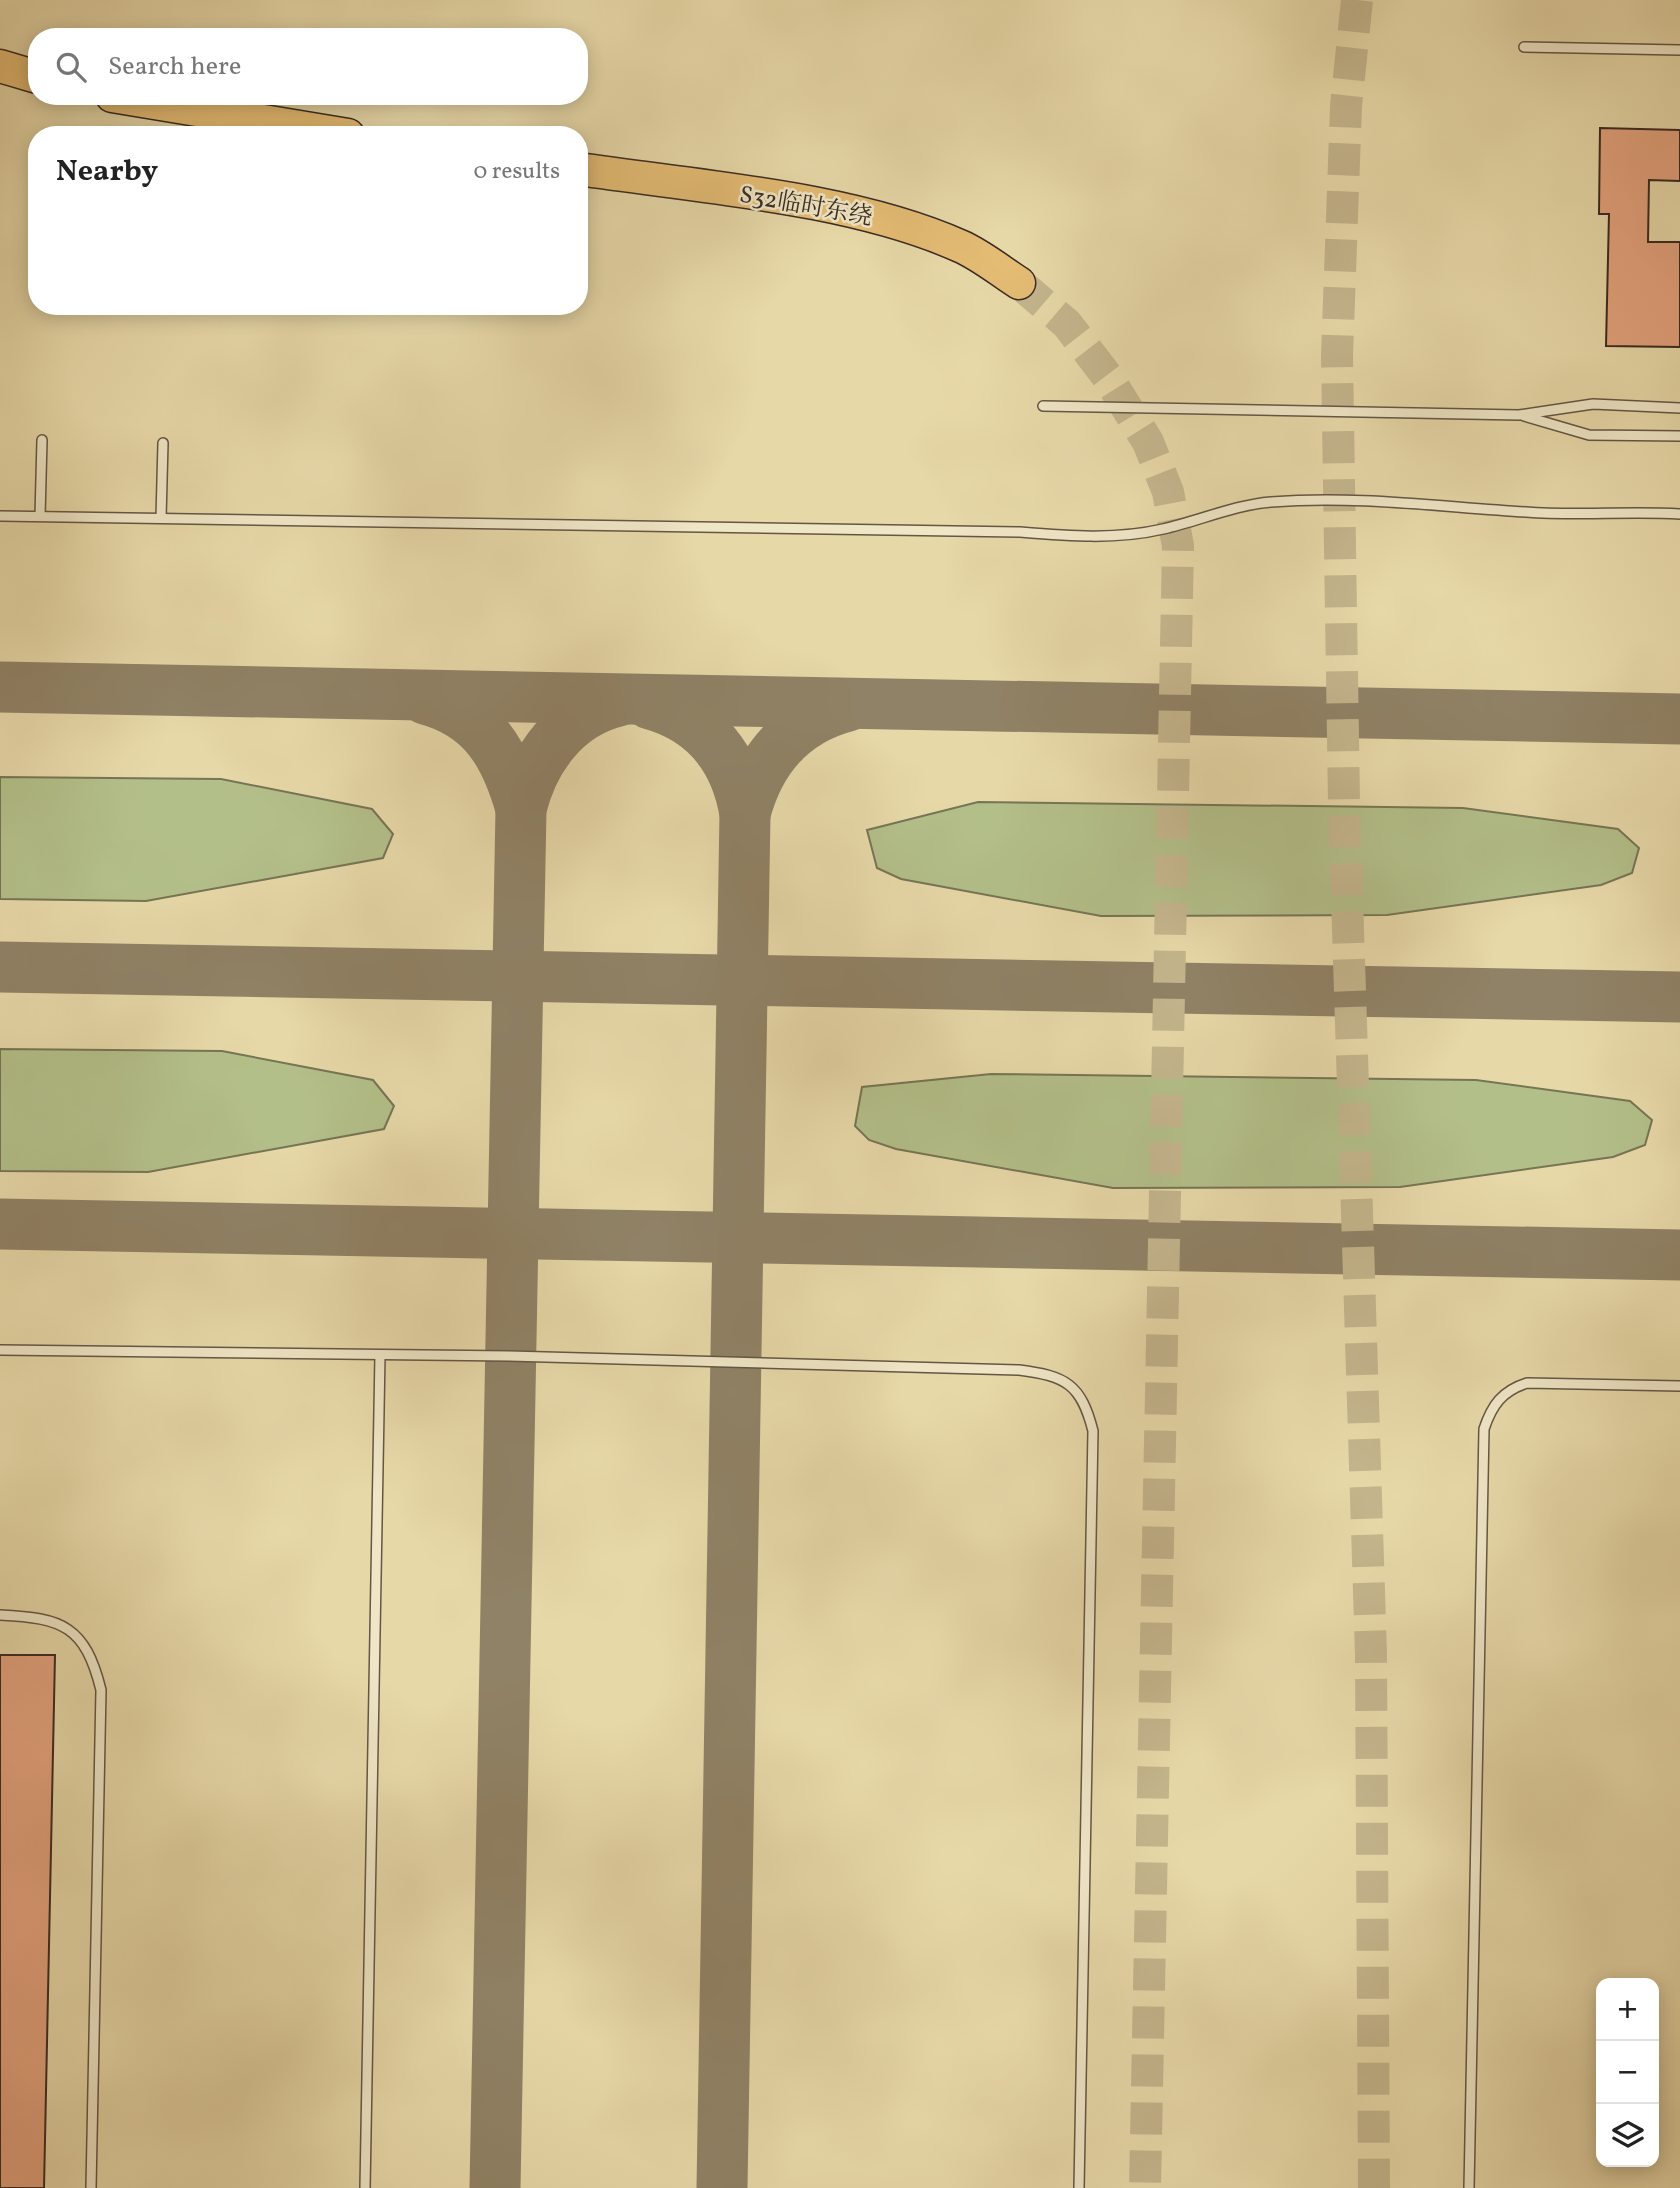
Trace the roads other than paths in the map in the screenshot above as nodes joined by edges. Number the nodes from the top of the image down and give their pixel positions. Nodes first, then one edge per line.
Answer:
1 (1524, 47) dead end
2 (1680, 50) edge
3 (0, 66) edge
4 (28, 74) edge
5 (166, 105) edge
6 (294, 126) edge
7 (588, 170) edge
8 (1019, 283) tunnel mouth
9 (1043, 406) dead end
10 (1680, 408) edge
11 (1520, 415) junction
12 (1680, 436) edge
13 (42, 440) dead end
14 (163, 443) dead end
15 (1680, 514) edge
16 (0, 516) edge
17 (40, 516) junction
18 (161, 518) junction
19 (0, 1350) edge
20 (380, 1355) junction
21 (1680, 1386) edge
22 (0, 1615) edge
23 (91, 2188) edge
24 (365, 2188) edge
25 (1079, 2188) edge
26 (1469, 2188) edge

1 - 2 lane
3 - 4 highway
5 - 6 highway
7 - 8 highway, S32临时东绕
9 - 11 lane
10 - 11 lane
11 - 12 lane
13 - 17 lane
14 - 18 lane
15 - 18 lane
16 - 17 lane
17 - 18 lane
19 - 20 lane
20 - 24 lane
20 - 25 lane
21 - 26 lane
22 - 23 lane

